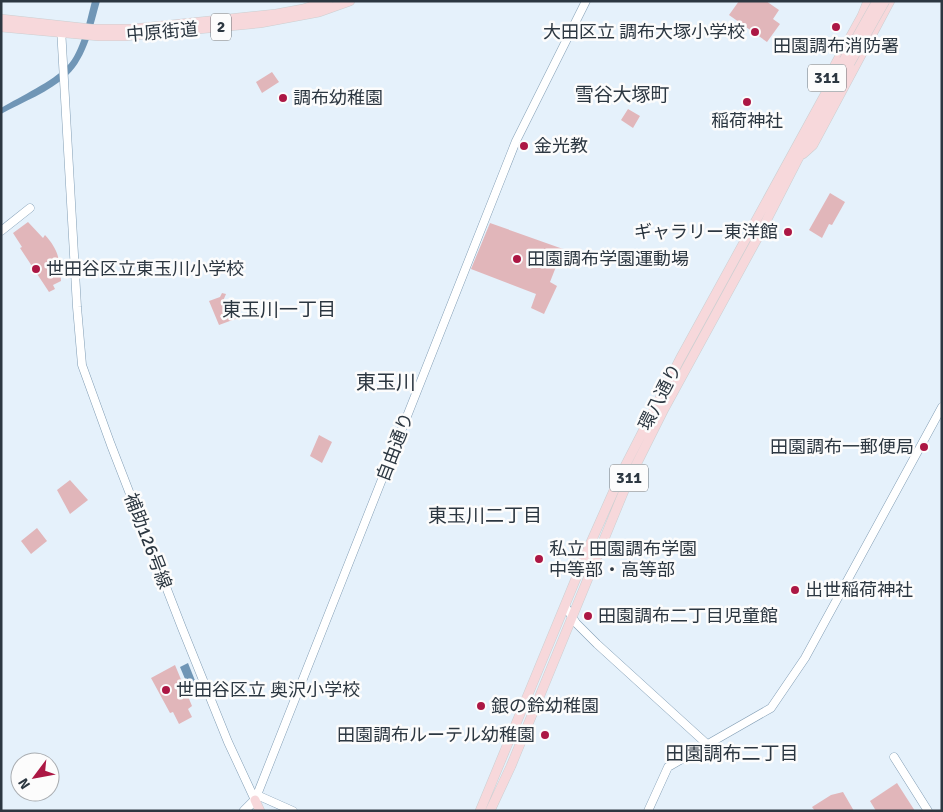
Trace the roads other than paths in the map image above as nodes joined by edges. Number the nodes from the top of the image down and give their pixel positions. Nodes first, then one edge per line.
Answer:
1 (328, 1) edge
2 (350, 1) edge
3 (586, 1) edge
4 (868, 1) edge
5 (877, 1) edge
6 (885, 1) edge
7 (890, 1) edge
8 (862, 16) junction
9 (1, 19) edge
10 (878, 25) junction
11 (1, 27) edge
12 (61, 29) junction
13 (86, 32) junction
14 (847, 62) junction
15 (794, 158) junction
16 (30, 208) dead end
17 (1, 231) edge
18 (942, 407) edge
19 (565, 606) junction
20 (572, 616) junction
21 (708, 745) junction
22 (894, 757) dead end
23 (256, 797) junction
24 (244, 811) edge
25 (260, 811) edge
26 (293, 811) edge
27 (480, 811) edge
28 (490, 811) edge
29 (648, 811) edge
30 (928, 811) edge

1 - 13 main road, 中原街道 / 2
2 - 13 main road, 中原街道 / 2
3 - 23 street, 自由通り
4 - 8 main road, 311
5 - 14 main road, 環八通り / 311, bridge
6 - 14 main road, 環八通り / 311, bridge
7 - 10 main road
8 - 10 main road
8 - 15 main road, 311
9 - 12 main road, 中原街道 / 2
10 - 15 main road
11 - 12 main road, 中原街道 / 2
12 - 13 main road, 中原街道 / 2
12 - 23 street, 補助126号線
14 - 15 main road, 環八通り / 311
15 - 19 main road, 環八通り / 311
15 - 20 main road, 環八通り / 311
16 - 17 street
18 - 21 street
19 - 20 street
19 - 27 main road, 環八通り / 311
20 - 21 street
20 - 28 main road, 環八通り / 311
21 - 29 street
22 - 30 street
23 - 24 main road, 自由通り
23 - 25 main road, 補助126号線
23 - 26 street

